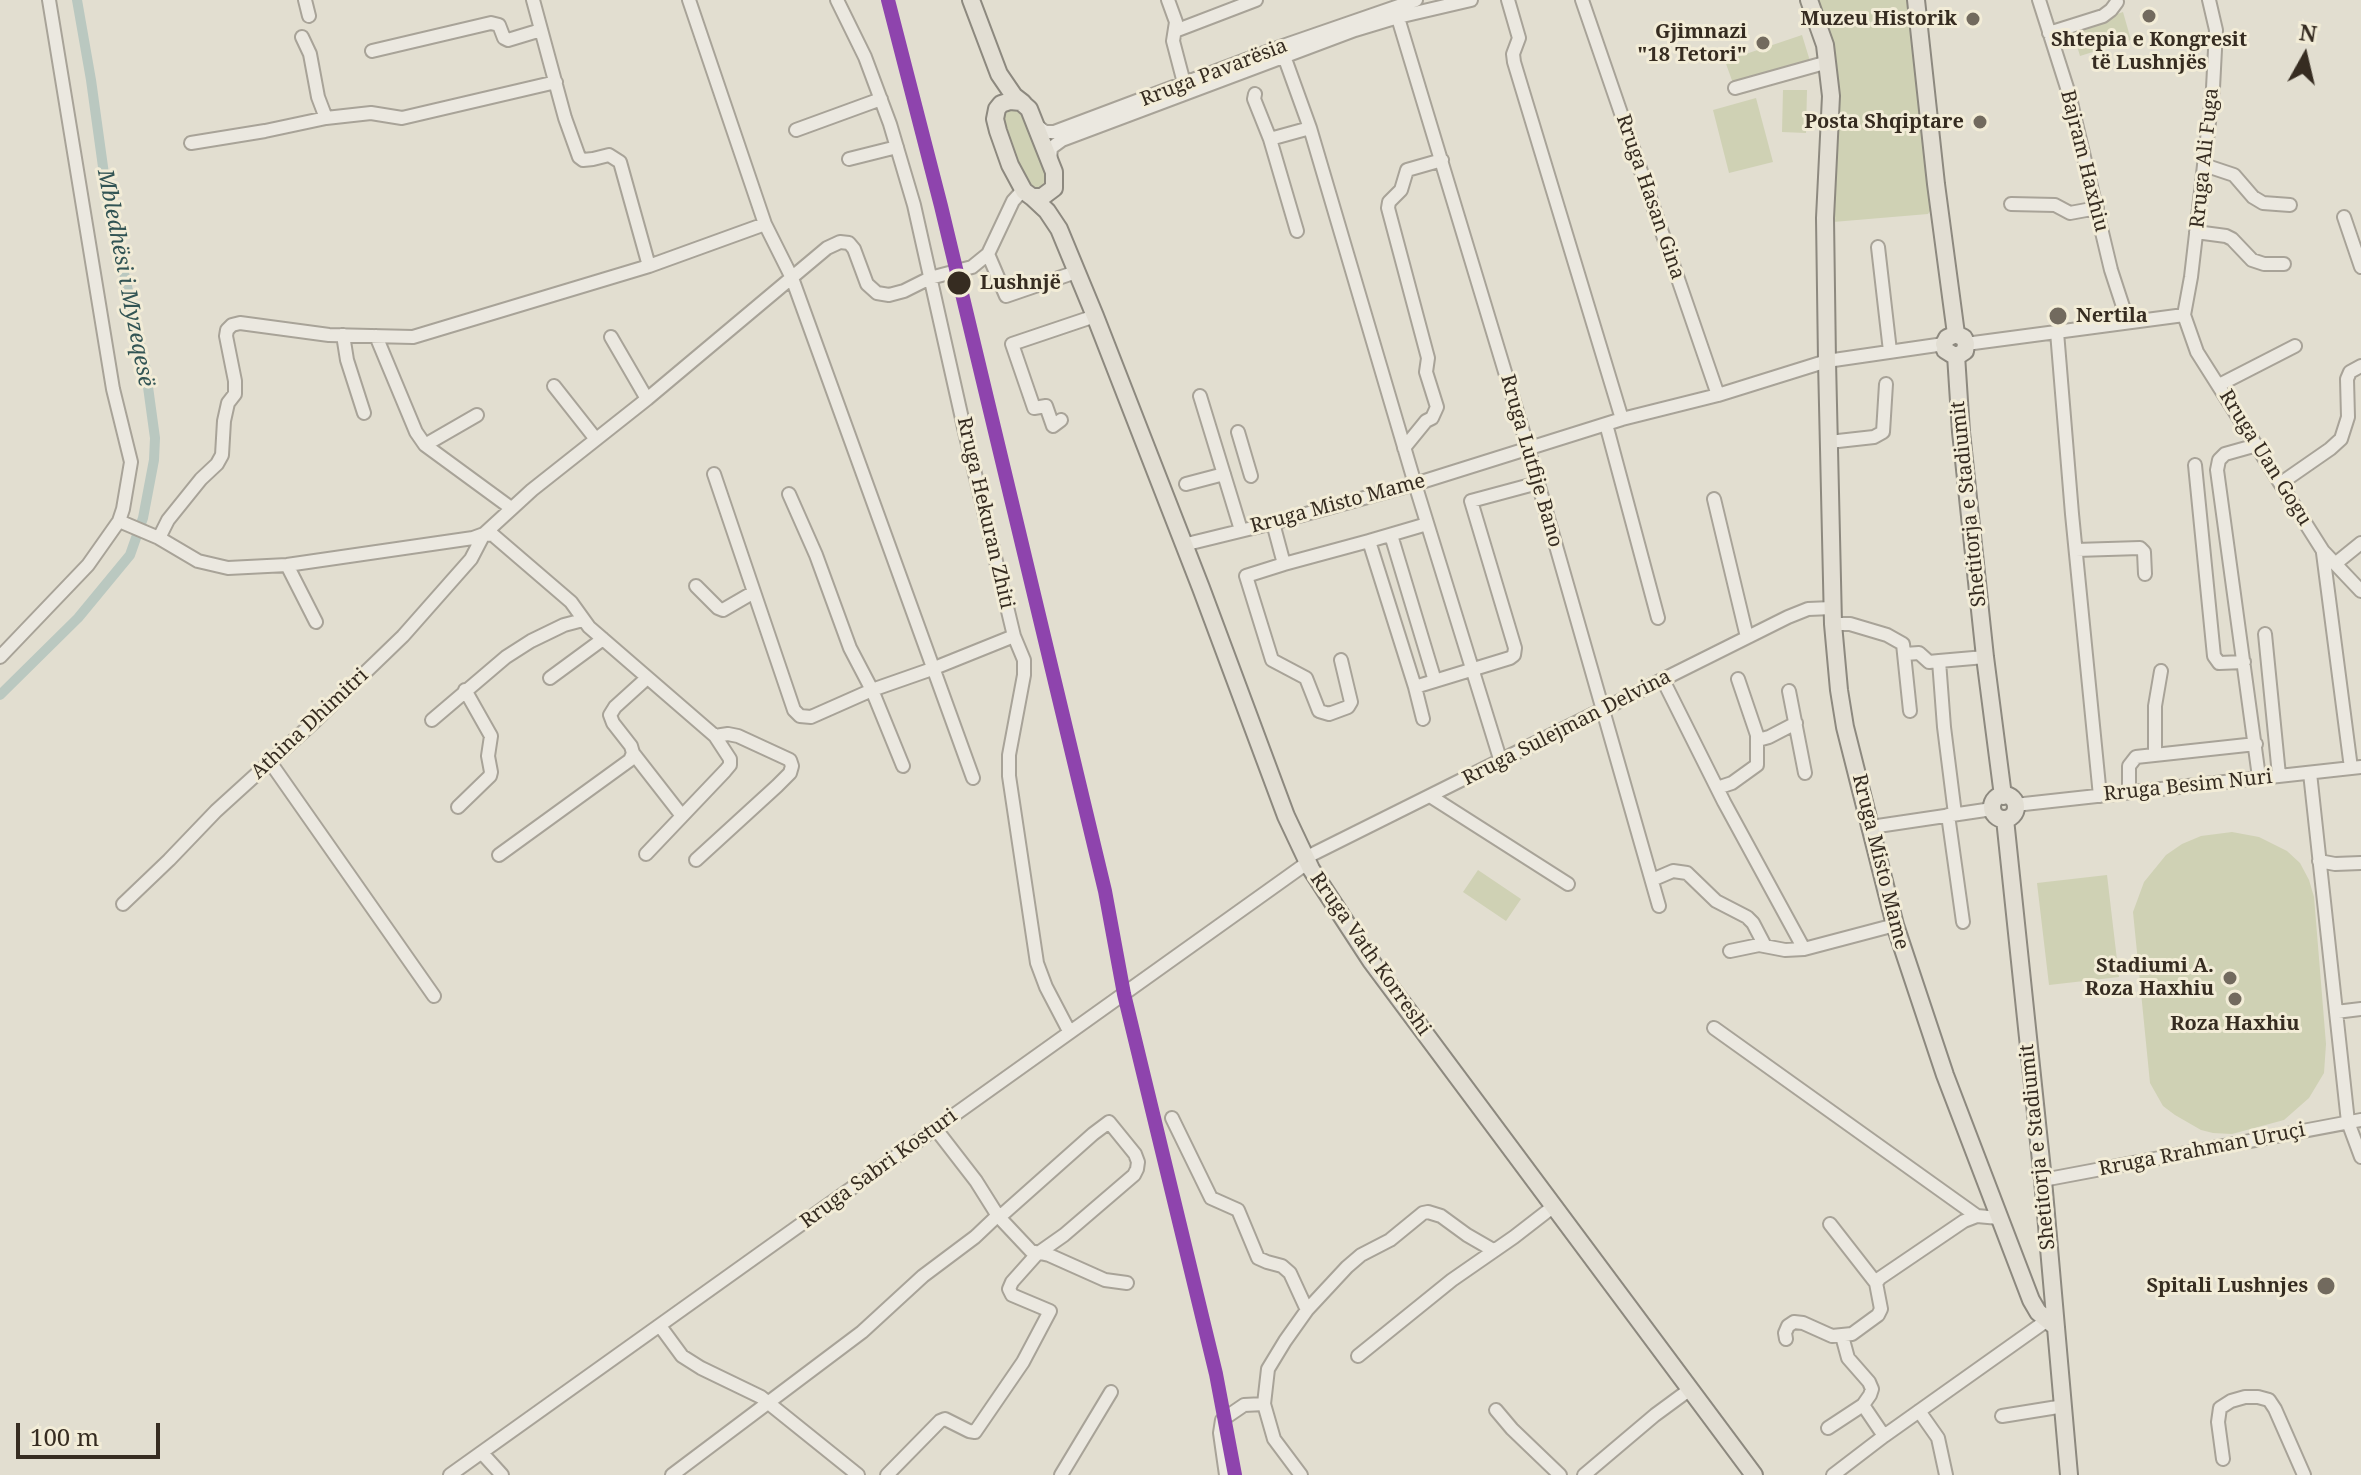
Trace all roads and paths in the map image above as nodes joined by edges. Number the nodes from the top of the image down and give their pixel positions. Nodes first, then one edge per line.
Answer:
1 (49, 0) edge
2 (305, 0) edge
3 (533, 0) edge
4 (689, 0) edge
5 (837, 0) edge
6 (971, 0) edge
7 (1168, 0) edge
8 (1256, 0) edge
9 (1417, 0) edge
10 (1471, 0) edge
11 (1508, 0) edge
12 (1582, 0) edge
13 (1809, 0) edge
14 (1916, 0) edge
15 (2039, 0) edge
16 (2209, 0) edge
17 (2117, 2) edge
18 (1429, 9) junction
19 (1389, 11) edge
20 (309, 16) dead end
21 (541, 30) junction
22 (1175, 31) junction
23 (2049, 33) junction
24 (302, 37) dead end
25 (372, 51) dead end
26 (1284, 56) junction
27 (1828, 62) junction
28 (994, 63) junction
29 (556, 82) junction
30 (1184, 83) junction
31 (1735, 88) dead end
32 (1255, 94) dead end
33 (881, 99) junction
34 (1023, 103) junction
35 (997, 109) junction
36 (326, 118) junction
37 (1036, 125) junction
38 (1310, 128) junction
39 (796, 130) dead end
40 (1270, 139) junction
41 (191, 143) dead end
42 (897, 147) junction
43 (849, 159) dead end
44 (1442, 160) junction
45 (1050, 161) junction
46 (2204, 165) junction
47 (1055, 185) junction
48 (1028, 193) junction
49 (2011, 204) dead end
50 (2290, 205) dead end
51 (2097, 208) junction
52 (2344, 217) dead end
53 (765, 224) junction
54 (1059, 229) junction
55 (1297, 231) dead end
56 (2196, 232) junction
57 (1878, 247) dead end
58 (988, 254) junction
59 (2284, 264) dead end
60 (649, 266) junction
61 (2361, 267) edge
62 (1076, 272) junction
63 (792, 278) junction
64 (930, 278) junction
65 (2184, 315) junction
66 (1095, 316) junction
67 (2128, 322) junction
68 (2057, 332) junction
69 (343, 335) junction
70 (376, 336) junction
71 (611, 337) dead end
72 (1954, 345) junction
73 (2295, 346) dead end
74 (1890, 351) junction
75 (1823, 364) junction
76 (2361, 366) edge
77 (1886, 384) dead end
78 (2219, 385) junction
79 (554, 386) dead end
80 (1718, 395) junction
81 (1200, 396) dead end
82 (647, 399) junction
83 (2354, 401) edge
84 (364, 413) dead end
85 (477, 415) dead end
86 (1622, 419) junction
87 (1061, 420) dead end
88 (1606, 424) junction
89 (1238, 432) dead end
90 (595, 438) junction
91 (1829, 442) junction
92 (425, 445) junction
93 (2257, 445) junction
94 (1404, 448) junction
95 (1528, 448) junction
96 (2195, 465) dead end
97 (714, 474) dead end
98 (1224, 474) junction
99 (1251, 476) dead end
100 (1538, 483) junction
101 (2281, 483) junction
102 (1186, 484) dead end
103 (1415, 484) junction
104 (789, 494) dead end
105 (1714, 499) dead end
106 (511, 508) junction
107 (121, 522) junction
108 (1273, 523) junction
109 (1427, 524) junction
110 (491, 527) junction
111 (1241, 530) junction
112 (1391, 535) junction
113 (156, 537) junction
114 (1369, 541) junction
115 (2361, 543) edge
116 (1183, 545) junction
117 (2076, 550) junction
118 (2323, 551) junction
119 (1284, 564) junction
120 (2335, 564) junction
121 (287, 565) junction
122 (2145, 574) dead end
123 (2232, 574) junction
124 (2205, 577) junction
125 (696, 586) dead end
126 (2361, 591) edge
127 (754, 592) junction
128 (1833, 616) junction
129 (1658, 618) dead end
130 (583, 620) junction
131 (316, 622) dead end
132 (2265, 634) dead end
133 (1014, 636) junction
134 (1422, 637) junction
135 (1747, 637) junction
136 (603, 639) junction
137 (1401, 643) junction
138 (1905, 654) junction
139 (0, 657) edge
140 (1985, 657) junction
141 (1341, 660) dead end
142 (1939, 661) junction
143 (2244, 662) junction
144 (932, 669) junction
145 (1473, 670) junction
146 (2161, 671) dead end
147 (550, 678) dead end
148 (647, 678) junction
149 (1738, 679) dead end
150 (1663, 680) junction
151 (1435, 681) junction
152 (1415, 687) junction
153 (465, 690) junction
154 (872, 690) junction
155 (1789, 691) dead end
156 (1602, 710) junction
157 (1910, 711) dead end
158 (1423, 719) dead end
159 (432, 720) dead end
160 (1796, 723) junction
161 (715, 736) junction
162 (1758, 740) junction
163 (2256, 744) junction
164 (633, 753) junction
165 (2155, 753) junction
166 (270, 762) junction
167 (1501, 762) junction
168 (903, 766) dead end
169 (2356, 767) edge
170 (1805, 773) dead end
171 (2310, 773) junction
172 (2279, 775) junction
173 (2259, 777) junction
174 (973, 778) dead end
175 (1717, 788) junction
176 (2129, 792) junction
177 (1430, 796) junction
178 (2100, 796) junction
179 (458, 807) dead end
180 (2004, 807) junction
181 (679, 812) dead end
182 (1952, 815) junction
183 (1871, 827) junction
184 (646, 854) dead end
185 (499, 855) dead end
186 (696, 860) dead end
187 (1306, 860) junction
188 (2319, 861) junction
189 (2361, 863) edge
190 (1652, 880) junction
191 (1568, 884) dead end
192 (123, 904) dead end
193 (1659, 906) dead end
194 (1963, 922) dead end
195 (1895, 925) junction
196 (1765, 946) junction
197 (1804, 949) junction
198 (1730, 951) dead end
199 (434, 996) dead end
200 (2361, 1009) edge
201 (2336, 1012) junction
202 (1714, 1028) dead end
203 (1069, 1031) junction
204 (1172, 1118) dead end
205 (2354, 1121) edge
206 (935, 1128) junction
207 (2361, 1157) edge
208 (2043, 1180) junction
209 (1554, 1206) junction
210 (998, 1216) junction
211 (1977, 1216) junction
212 (1999, 1218) junction
213 (1830, 1224) dead end
214 (1493, 1250) junction
215 (1037, 1254) junction
216 (1127, 1283) dead end
217 (1876, 1283) junction
218 (1307, 1310) junction
219 (2051, 1324) junction
220 (660, 1326) junction
221 (1842, 1336) junction
222 (1786, 1339) dead end
223 (1358, 1356) dead end
224 (1689, 1390) junction
225 (1111, 1392) dead end
226 (768, 1402) junction
227 (1264, 1404) junction
228 (1863, 1405) junction
229 (2064, 1406) junction
230 (1496, 1410) dead end
231 (1919, 1411) junction
232 (2002, 1416) dead end
233 (1828, 1428) dead end
234 (1884, 1436) junction
235 (482, 1453) junction
236 (2223, 1459) dead end
237 (450, 1475) edge
238 (502, 1475) edge
239 (672, 1475) edge
240 (858, 1475) edge
241 (887, 1475) edge
242 (1061, 1475) edge
243 (1226, 1475) edge
244 (1301, 1475) edge
245 (1560, 1475) edge
246 (1584, 1475) edge
247 (1754, 1475) edge
248 (1833, 1475) edge
249 (1946, 1475) edge
250 (2069, 1475) edge
251 (2304, 1475) edge

1 - 107 street
2 - 20 street
3 - 21 street
4 - 53 street
5 - 33 street, Rruga Hekuran Zhiti
6 - 28 main road
7 - 22 street
8 - 22 street
9 - 18 street
9 - 19 street
10 - 18 street
11 - 86 street
12 - 80 street, Rruga Hasan Gina
13 - 27 main road, Rruga Misto Mame
14 - 72 main road, Shetitorja e Stadiumit
15 - 23 street, Bajram Haxhiu
16 - 46 street, Rruga Ali Fuga
17 - 23 street
18 - 19 street
19 - 26 street, Rruga Pavarësia
19 - 30 street, Rruga Pavarësia
19 - 44 street, Rruga Lutfije Bano
21 - 25 street
21 - 29 street
22 - 30 street
23 - 51 street, Bajram Haxhiu
24 - 36 street
26 - 38 street
26 - 45 street, Rruga Pavarësia
27 - 31 street
27 - 75 main road, Rruga Misto Mame
28 - 34 main road
28 - 35 main road
29 - 36 street
29 - 60 street
30 - 37 street, Rruga Pavarësia
32 - 40 street
33 - 39 street
33 - 42 street, Rruga Hekuran Zhiti
34 - 35 main road
34 - 37 main road, Rruga Vath Korreshi
35 - 48 main road, Rruga Vath Korreshi
36 - 41 street
37 - 45 main road, Rruga Vath Korreshi
38 - 40 street
38 - 94 street
40 - 55 street
42 - 43 street
42 - 64 street, Rruga Hekuran Zhiti
44 - 94 street
44 - 95 street, Rruga Lutfije Bano
45 - 47 main road, Rruga Vath Korreshi
46 - 50 street
46 - 56 street, Rruga Ali Fuga
47 - 48 main road
47 - 54 main road, Rruga Vath Korreshi
48 - 54 main road, Rruga Vath Korreshi
48 - 58 street
49 - 51 street
51 - 67 street, Bajram Haxhiu
52 - 61 street
53 - 60 street
53 - 63 street
54 - 62 main road, Rruga Vath Korreshi
56 - 59 street
56 - 65 street, Rruga Ali Fuga
57 - 74 street
58 - 62 street
58 - 64 street
60 - 70 street
62 - 66 main road, Rruga Vath Korreshi
63 - 64 street
63 - 82 street
63 - 144 street
64 - 133 street, Rruga Hekuran Zhiti
65 - 67 street
65 - 78 street, Rruga Uan Gogu
66 - 87 street
66 - 116 main road, Rruga Vath Korreshi
67 - 68 street
68 - 72 street
68 - 117 street
69 - 70 street
69 - 84 street
69 - 113 street
70 - 92 street
71 - 82 street
72 - 74 street, Rruga Misto Mame
72 - 75 street, Rruga Misto Mame
72 - 140 main road, Shetitorja e Stadiumit
73 - 78 street
74 - 75 street, Rruga Misto Mame
75 - 80 street, Rruga Misto Mame
75 - 91 main road, Rruga Misto Mame
76 - 83 street
77 - 91 street
78 - 93 street, Rruga Uan Gogu
79 - 90 street
80 - 86 street, Rruga Misto Mame
81 - 98 street
82 - 90 street
83 - 101 street
85 - 92 street
86 - 88 street, Rruga Misto Mame
88 - 95 street, Rruga Misto Mame
88 - 129 street
89 - 99 street
90 - 106 street
91 - 128 main road, Rruga Misto Mame
92 - 106 street
93 - 101 street, Rruga Uan Gogu
93 - 123 street
94 - 103 street
95 - 100 street, Rruga Lutfije Bano
95 - 103 street, Rruga Misto Mame
96 - 124 street
97 - 127 street
98 - 102 street
98 - 111 street
100 - 145 street
100 - 156 street, Rruga Lutfije Bano
101 - 118 street, Rruga Uan Gogu
103 - 108 street, Rruga Misto Mame
103 - 109 street
104 - 154 street
105 - 135 street
106 - 110 street
107 - 113 street
107 - 139 street
108 - 111 street, Rruga Misto Mame
108 - 119 street
109 - 112 street
109 - 145 street
110 - 121 street
110 - 130 street
110 - 166 street, Athina Dhimitri
111 - 116 street, Rruga Misto Mame
112 - 114 street
112 - 134 street
113 - 121 street
114 - 119 street
114 - 137 street
115 - 120 street
116 - 187 main road, Rruga Vath Korreshi
117 - 122 street
117 - 178 street
118 - 120 street, Rruga Uan Gogu
118 - 169 street
119 - 141 street
120 - 126 street, Rruga Uan Gogu
121 - 131 street
123 - 124 street
123 - 143 street
124 - 143 street
125 - 127 street
127 - 154 street
128 - 135 street, Rruga Sulejman Delvina
128 - 138 street
128 - 183 main road, Rruga Misto Mame
130 - 136 street
130 - 153 street
132 - 172 street
133 - 144 street
133 - 203 street, Rruga Hekuran Zhiti
134 - 137 street
134 - 151 street
135 - 150 street, Rruga Sulejman Delvina
136 - 147 street
136 - 148 street
137 - 152 street
138 - 142 street
138 - 157 street
140 - 142 street
140 - 180 main road, Shetitorja e Stadiumit
142 - 182 street
143 - 163 street
144 - 154 street
144 - 174 street
145 - 151 street
145 - 167 street
146 - 165 street
148 - 161 street
148 - 164 street
149 - 162 street
150 - 156 street, Rruga Sulejman Delvina
150 - 175 street
151 - 152 street
152 - 158 street
153 - 159 street
153 - 179 street
154 - 168 street
155 - 160 street
156 - 167 street, Rruga Sulejman Delvina
156 - 190 street, Rruga Lutfije Bano
160 - 162 street
160 - 170 street
161 - 184 street
161 - 186 street
162 - 175 street
163 - 165 street
163 - 173 street
164 - 181 street
164 - 185 street
165 - 176 street
166 - 192 street, Athina Dhimitri
166 - 199 street
167 - 177 street, Rruga Sulejman Delvina
169 - 171 street, Rruga Besim Nuri
171 - 172 street, Rruga Besim Nuri
171 - 188 street
172 - 173 street, Rruga Besim Nuri
173 - 176 street, Rruga Besim Nuri
175 - 197 street
176 - 178 street, Rruga Besim Nuri
177 - 187 street, Rruga Sulejman Delvina
177 - 191 street
178 - 180 street, Rruga Besim Nuri
180 - 182 street, Rruga Besim Nuri
180 - 208 main road, Shetitorja e Stadiumit
182 - 183 street, Rruga Besim Nuri
182 - 194 street
183 - 195 main road, Rruga Misto Mame
187 - 203 street, Rruga Sabri Kosturi
187 - 209 main road, Rruga Vath Korreshi
188 - 189 street
188 - 201 street
190 - 193 street, Rruga Lutfije Bano
190 - 196 street
195 - 197 street
195 - 212 main road, Rruga Misto Mame
196 - 197 street
196 - 198 street
200 - 201 street
201 - 205 street
202 - 211 street
203 - 206 street, Rruga Sabri Kosturi
204 - 218 street
205 - 207 street
205 - 208 street, Rruga Rrahman Uruçi
206 - 210 street
206 - 220 street, Rruga Sabri Kosturi
208 - 219 main road, Shetitorja e Stadiumit
209 - 214 street
209 - 224 main road, Rruga Vath Korreshi
210 - 215 street
210 - 215 street
210 - 226 street
211 - 212 street
211 - 217 street
212 - 219 main road, Rruga Misto Mame
213 - 217 street
214 - 218 street
214 - 223 street
215 - 216 street
215 - 241 street
217 - 221 street
218 - 227 street
219 - 229 main road, Shetitorja e Stadiumit
219 - 231 street
220 - 226 street
220 - 235 street, Rruga Sabri Kosturi
221 - 222 street
221 - 228 street
224 - 246 street
224 - 247 main road, Rruga Vath Korreshi
225 - 242 street
226 - 239 street
226 - 240 street
227 - 243 street
227 - 244 street
228 - 233 street
228 - 234 street
229 - 232 street
229 - 250 main road, Shetitorja e Stadiumit
230 - 245 street
231 - 234 street
231 - 249 street
234 - 248 street
235 - 237 street, Rruga Sabri Kosturi
235 - 238 street
236 - 251 street

